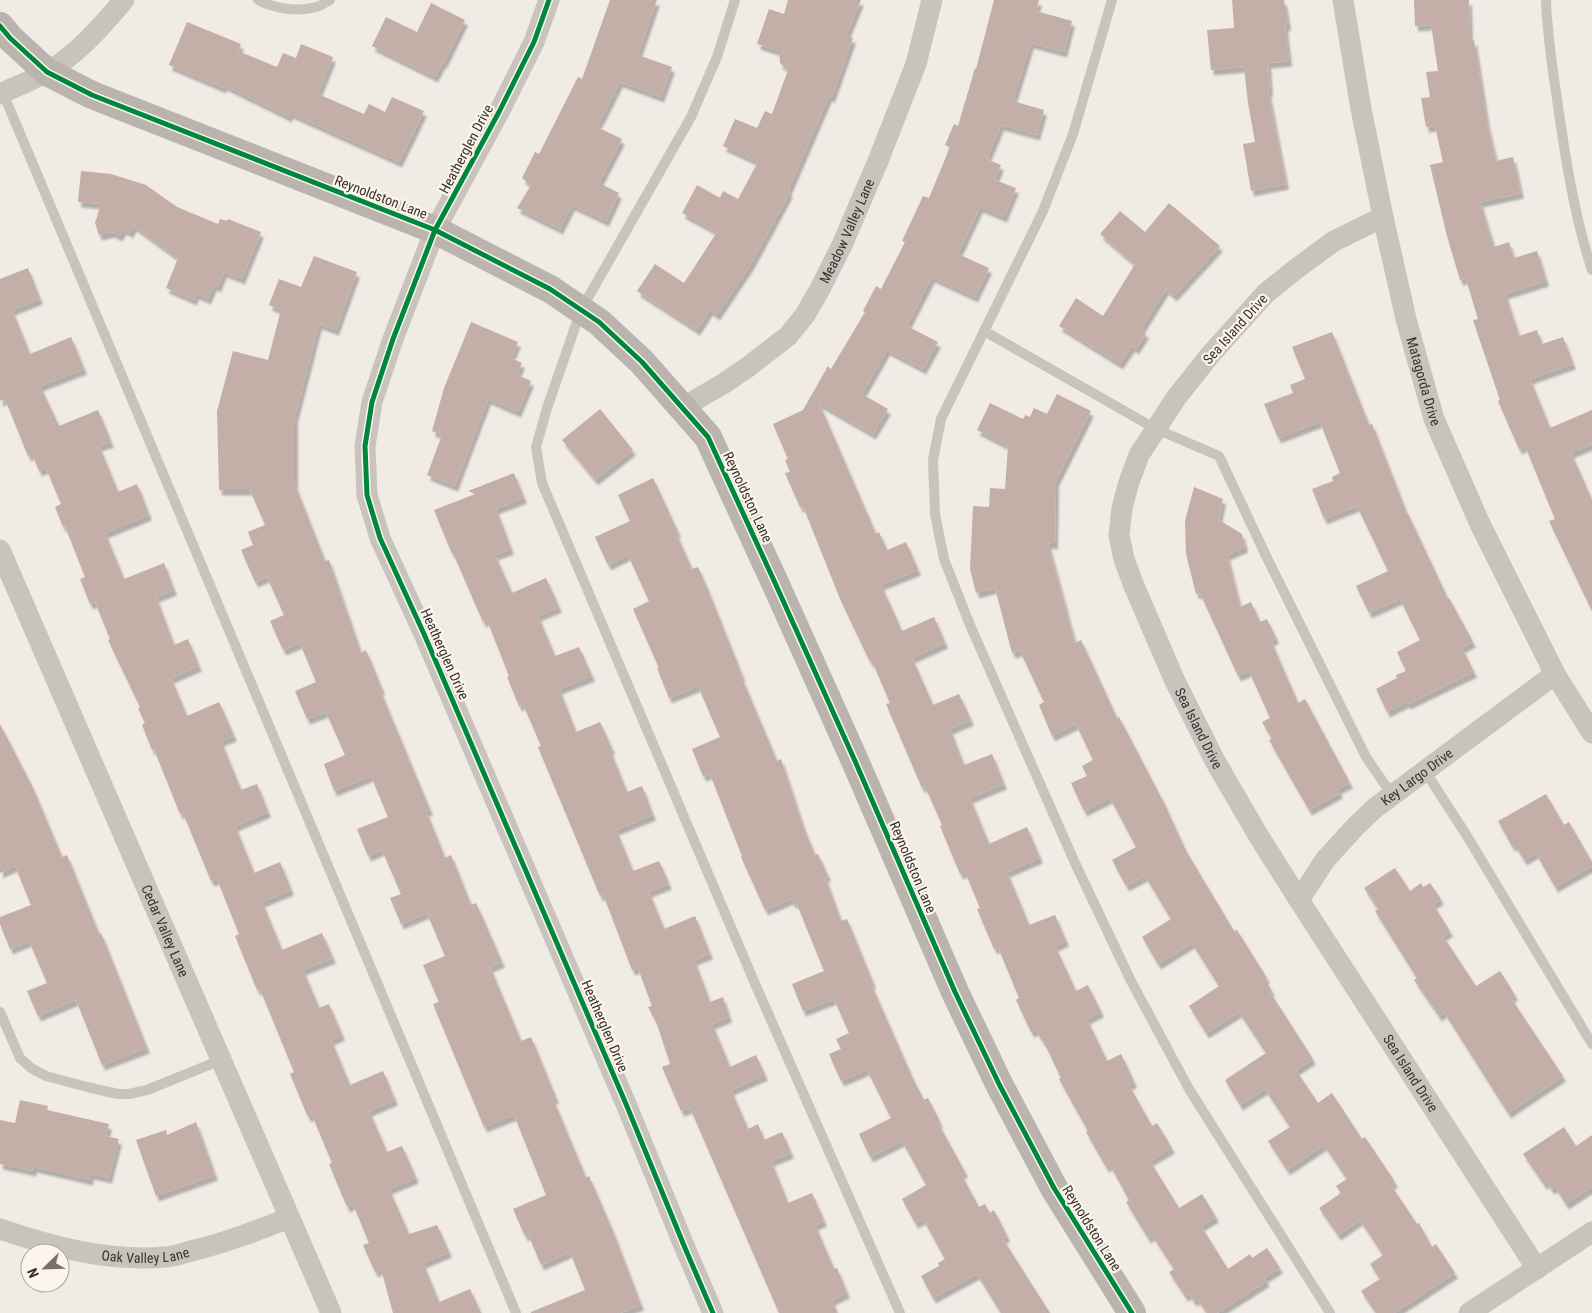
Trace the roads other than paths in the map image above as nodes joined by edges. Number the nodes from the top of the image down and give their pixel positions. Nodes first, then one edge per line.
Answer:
1 (124, 0) edge
2 (258, 0) edge
3 (330, 0) edge
4 (549, 0) edge
5 (735, 0) edge
6 (932, 0) edge
7 (1112, 0) edge
8 (1343, 0) edge
9 (1546, 0) edge
10 (0, 26) edge
11 (47, 72) junction
12 (2, 94) edge
13 (1383, 217) junction
14 (435, 230) junction
15 (1592, 270) edge
16 (581, 310) junction
17 (984, 331) junction
18 (683, 408) junction
19 (1156, 429) junction
20 (0, 550) edge
21 (1555, 674) junction
22 (1592, 732) edge
23 (1424, 771) junction
24 (1392, 795) junction
25 (1299, 900) junction
26 (0, 1012) edge
27 (1592, 1044) edge
28 (221, 1060) junction
29 (288, 1218) junction
30 (0, 1229) edge
31 (1592, 1232) edge
32 (1537, 1268) junction
33 (330, 1313) edge
34 (516, 1313) edge
35 (713, 1313) edge
36 (900, 1313) edge
37 (1132, 1313) edge
38 (1330, 1313) edge
39 (1469, 1313) edge

1 - 11 street
2 - 3 lane
4 - 14 street, Heatherglen Drive
5 - 16 lane
6 - 18 street, Meadow Valley Lane
7 - 17 lane
8 - 13 street, Matagorda Drive
9 - 15 lane
10 - 11 street, Reynoldston Lane
11 - 12 street
11 - 14 street, Reynoldston Lane
12 - 34 lane
13 - 19 street, Sea Island Drive
13 - 21 street, Matagorda Drive
14 - 16 street, Reynoldston Lane
14 - 35 street, Heatherglen Drive
16 - 18 street, Reynoldston Lane
16 - 36 lane
17 - 19 lane
17 - 38 lane
18 - 37 street, Reynoldston Lane
19 - 24 lane
19 - 25 street, Sea Island Drive
20 - 28 street, Cedar Valley Lane
21 - 22 street, Matagorda Drive
21 - 23 street, Key Largo Drive
23 - 24 street, Key Largo Drive
23 - 27 lane
24 - 25 street, Key Largo Drive
25 - 32 street, Sea Island Drive
26 - 28 lane
28 - 29 street, Cedar Valley Lane
29 - 30 street, Oak Valley Lane
29 - 33 street, Cedar Valley Lane
31 - 32 street
32 - 39 street

